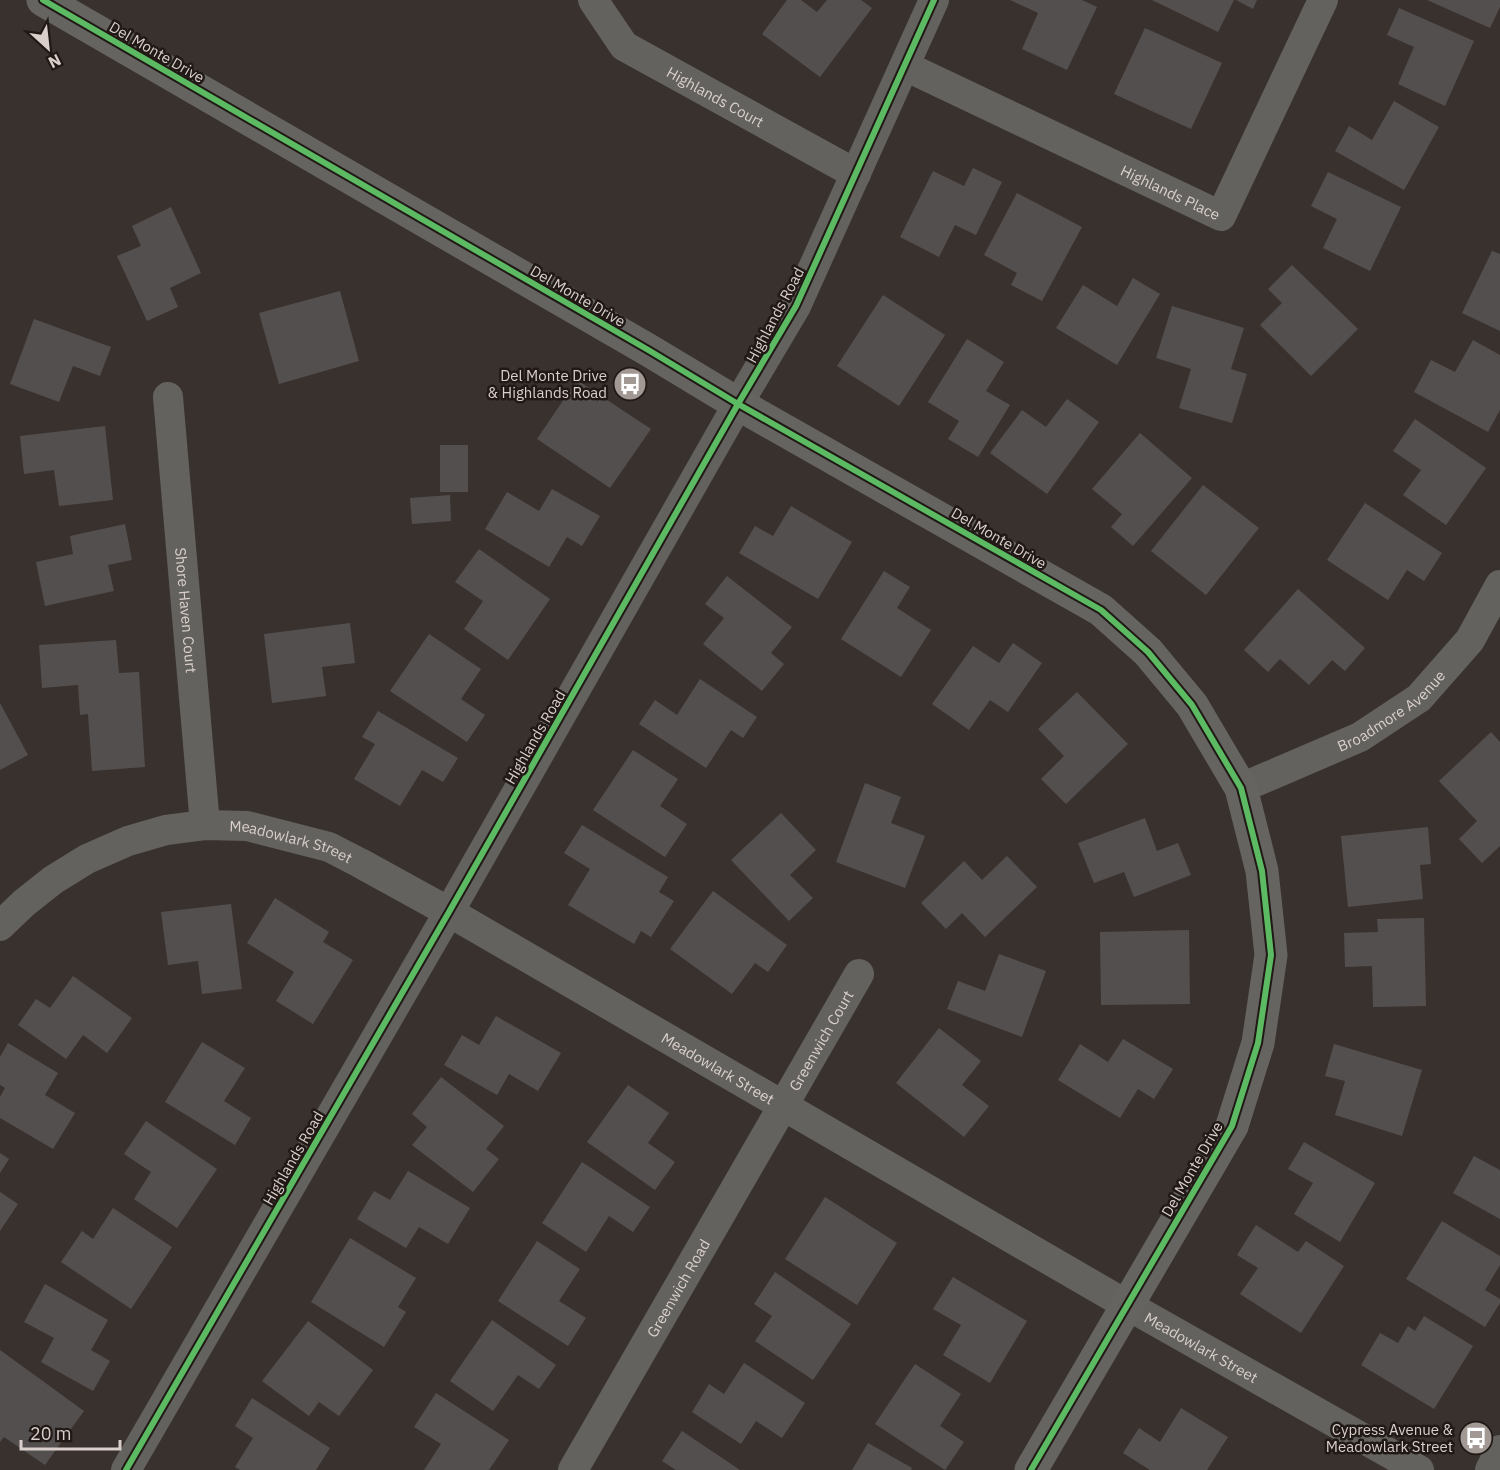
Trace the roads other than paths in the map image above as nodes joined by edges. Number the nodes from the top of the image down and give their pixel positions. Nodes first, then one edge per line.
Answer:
1 (43, 0) edge
2 (593, 0) edge
3 (934, 0) edge
4 (1323, 0) edge
5 (905, 66) junction
6 (856, 174) junction
7 (168, 397) dead end
8 (738, 404) junction
9 (1500, 585) edge
10 (1241, 788) junction
11 (206, 825) junction
12 (449, 912) junction
13 (0, 926) edge
14 (859, 974) dead end
15 (783, 1107) junction
16 (1126, 1305) junction
17 (1500, 1450) edge
18 (126, 1470) edge
19 (573, 1470) edge
20 (1031, 1470) edge
21 (1419, 1470) edge
22 (1490, 1470) edge

1 - 8 street, Del Monte Drive
2 - 6 street, Highlands Court
3 - 5 street, Highlands Road
4 - 5 street, Highlands Place
5 - 6 street, Highlands Road
6 - 8 street, Highlands Road
7 - 11 street, Shore Haven Court
8 - 10 street, Del Monte Drive
8 - 12 street, Highlands Road
9 - 10 street, Broadmore Avenue
10 - 16 street, Del Monte Drive
11 - 12 street, Meadowlark Street
11 - 13 street, Meadowlark Street
12 - 15 street, Meadowlark Street
12 - 18 street, Highlands Road
14 - 15 street, Greenwich Court
15 - 16 street, Meadowlark Street
15 - 19 street, Greenwich Road
16 - 20 street, Del Monte Drive
16 - 21 street, Meadowlark Street
17 - 22 street

